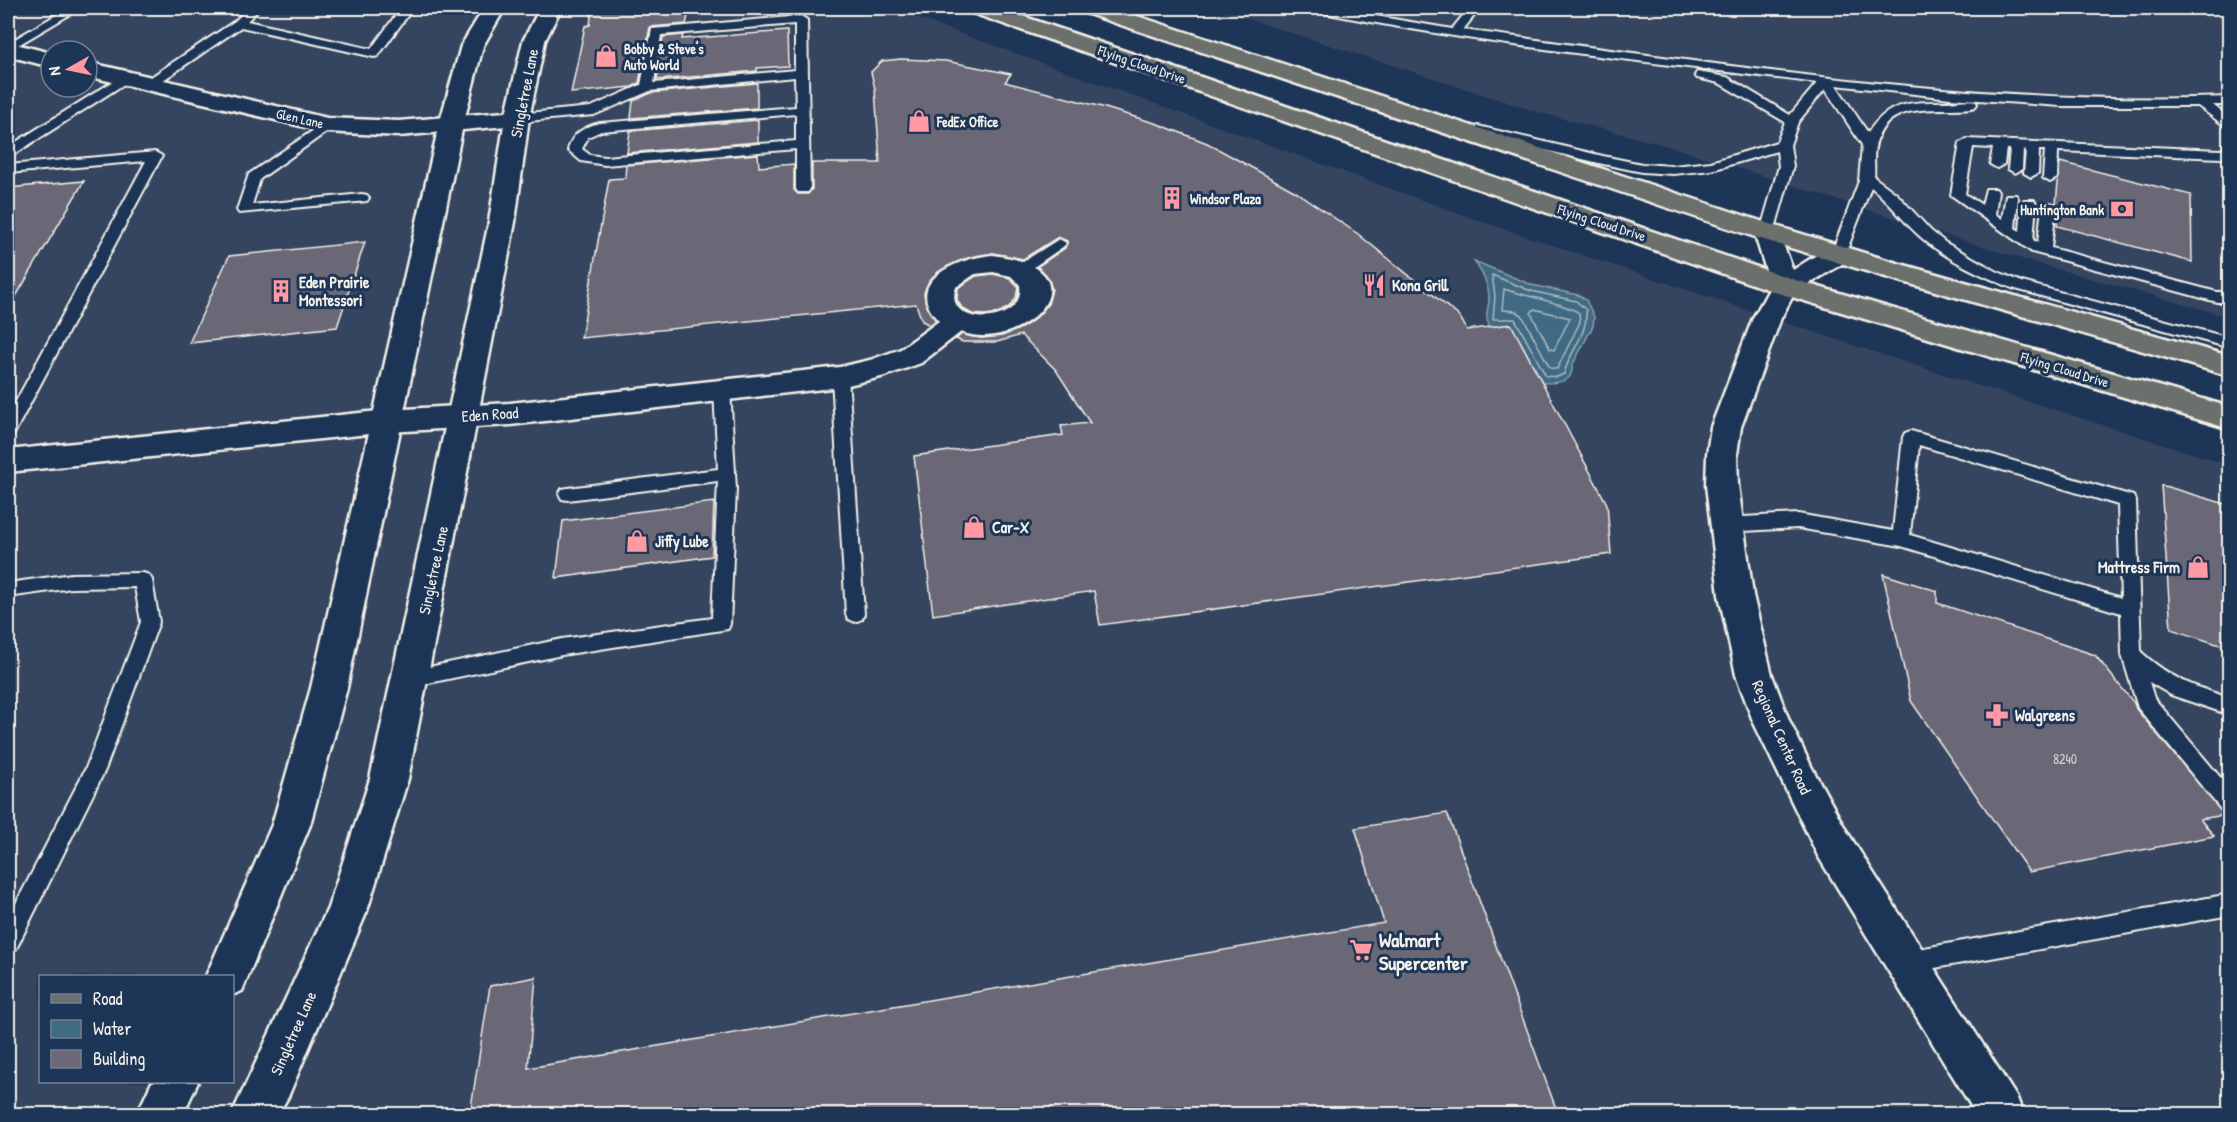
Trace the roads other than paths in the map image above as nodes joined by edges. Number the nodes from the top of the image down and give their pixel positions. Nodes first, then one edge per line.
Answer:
1 (75, 8) edge
2 (254, 8) edge
3 (407, 8) edge
4 (494, 8) edge
5 (550, 8) edge
6 (980, 8) edge
7 (1093, 8) edge
8 (1314, 8) edge
9 (1475, 8) edge
10 (239, 23) junction
11 (1455, 33) junction
12 (1485, 36) junction
13 (8, 48) edge
14 (39, 57) edge
15 (99, 72) edge
16 (802, 73) junction
17 (125, 78) junction
18 (1826, 80) junction
19 (149, 84) junction
20 (647, 87) junction
21 (1997, 100) junction
22 (2229, 101) edge
23 (2202, 103) junction
24 (802, 110) junction
25 (594, 111) junction
26 (517, 118) junction
27 (1434, 120) junction
28 (1792, 121) junction
29 (327, 125) junction
30 (451, 125) junction
31 (2229, 126) edge
32 (600, 128) junction
33 (803, 144) junction
34 (1983, 144) junction
35 (2000, 144) junction
36 (1783, 145) junction
37 (1869, 145) junction
38 (2017, 145) junction
39 (2033, 145) junction
40 (2052, 146) junction
41 (2229, 151) edge
42 (8, 152) edge
43 (1980, 159) dead end
44 (1997, 164) dead end
45 (2015, 168) dead end
46 (8, 169) edge
47 (2031, 173) dead end
48 (1867, 178) junction
49 (2050, 178) dead end
50 (1974, 188) dead end
51 (803, 189) dead end
52 (1991, 192) dead end
53 (362, 198) dead end
54 (2011, 198) dead end
55 (2029, 203) dead end
56 (1974, 205) junction
57 (2049, 207) dead end
58 (1988, 215) junction
59 (2007, 228) junction
60 (1767, 232) junction
61 (2026, 242) junction
62 (1059, 243) dead end
63 (2044, 250) junction
64 (1838, 255) junction
65 (1020, 270) junction
66 (1785, 286) junction
67 (2229, 297) edge
68 (958, 321) junction
69 (2229, 343) edge
70 (2229, 366) edge
71 (840, 376) junction
72 (722, 390) junction
73 (464, 417) junction
74 (2229, 418) edge
75 (388, 421) junction
76 (8, 430) edge
77 (8, 460) edge
78 (725, 474) junction
79 (568, 494) dead end
80 (1726, 525) junction
81 (1901, 539) junction
82 (8, 590) edge
83 (2130, 608) junction
84 (855, 614) dead end
85 (2132, 654) junction
86 (410, 679) junction
87 (2229, 707) edge
88 (2229, 805) edge
89 (2229, 904) edge
90 (8, 941) edge
91 (1907, 962) junction
92 (227, 975) edge
93 (175, 1083) edge
94 (159, 1114) edge
95 (254, 1114) edge
96 (2001, 1114) edge

1 - 13 lane
2 - 10 lane
3 - 10 lane
4 - 30 street
5 - 26 street, Singletree Lane
6 - 66 main road, Flying Cloud Drive
7 - 27 main road
8 - 11 lane
9 - 11 lane
10 - 19 lane
11 - 12 lane
12 - 18 lane
12 - 28 lane
13 - 14 street
15 - 17 street, Glen Lane
16 - 20 lane
16 - 20 lane
16 - 24 lane
17 - 19 street, Glen Lane
17 - 42 lane
18 - 21 lane
18 - 28 lane
18 - 37 lane
19 - 29 street, Glen Lane
20 - 25 lane
21 - 23 lane
21 - 37 lane
22 - 23 lane
23 - 31 lane
24 - 32 lane
24 - 33 lane
25 - 26 lane
25 - 32 lane
26 - 30 street, Glen Lane
26 - 73 street, Singletree Lane
27 - 36 lane
27 - 60 main road
28 - 36 lane
29 - 30 street, Glen Lane
29 - 53 lane
30 - 75 street
32 - 33 lane
33 - 51 lane
34 - 35 lane
34 - 43 lane
34 - 56 lane
35 - 38 lane
35 - 44 lane
36 - 60 lane
37 - 48 lane
38 - 39 lane
38 - 45 lane
39 - 40 lane
39 - 47 lane
40 - 41 lane
40 - 49 lane
46 - 76 lane
48 - 64 lane
48 - 69 lane
50 - 56 lane
52 - 58 lane
54 - 59 lane
55 - 61 lane
56 - 58 lane
57 - 63 lane
58 - 59 lane
59 - 61 lane
60 - 64 main road
60 - 66 street
61 - 63 lane
62 - 65 lane
63 - 67 lane
64 - 66 street
64 - 70 main road
65 - 68 street
65 - 68 street
66 - 74 main road, Flying Cloud Drive
66 - 80 street, Regional Center Road
68 - 71 street, Eden Road
71 - 72 street, Eden Road
71 - 84 lane
72 - 73 street, Eden Road
72 - 78 lane
73 - 75 street, Eden Road
73 - 86 street, Singletree Lane
75 - 77 street, Eden Road
75 - 92 street
78 - 79 lane
78 - 86 lane
80 - 81 lane
80 - 91 street, Regional Center Road
81 - 83 lane
81 - 83 lane
82 - 90 lane
83 - 85 lane
85 - 87 lane
85 - 88 lane
86 - 95 street, Singletree Lane
89 - 91 lane
91 - 96 street, Regional Center Road
93 - 94 street

